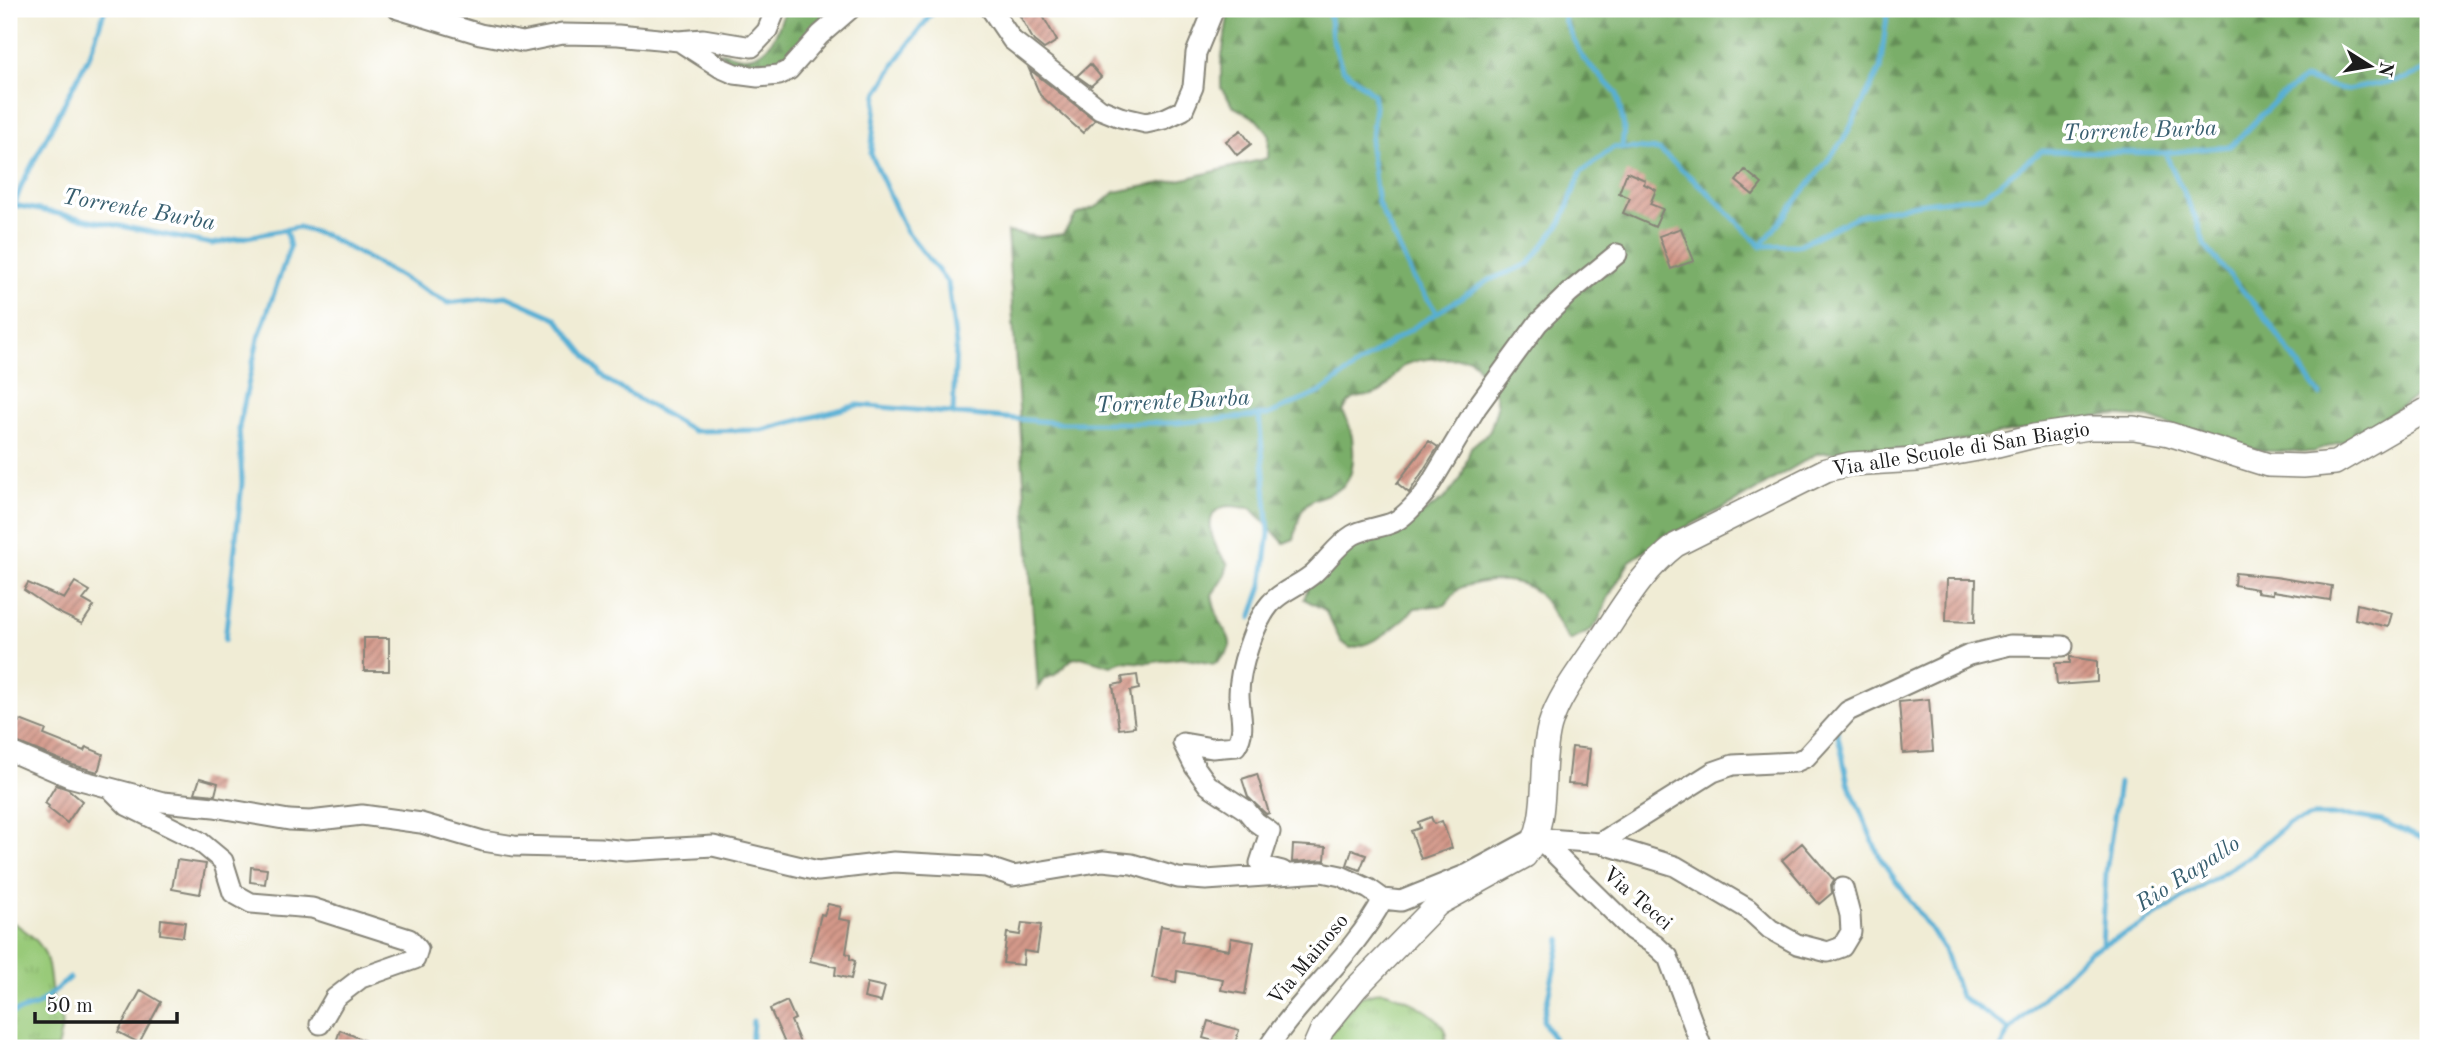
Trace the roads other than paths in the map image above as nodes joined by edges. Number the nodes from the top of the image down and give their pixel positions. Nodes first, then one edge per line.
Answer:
1 (398, 9) edge
2 (776, 9) edge
3 (850, 9) edge
4 (991, 9) edge
5 (1214, 9) edge
6 (679, 41) junction
7 (1617, 254) dead end
8 (2428, 409) edge
9 (2063, 646) dead end
10 (9, 751) edge
11 (111, 788) junction
12 (1535, 838) junction
13 (1600, 843) junction
14 (1290, 874) junction
15 (1843, 888) dead end
16 (1382, 899) junction
17 (320, 1024) dead end
18 (1268, 1048) edge
19 (1314, 1048) edge
20 (1703, 1048) edge

1 - 6 street
2 - 6 street
3 - 6 street
4 - 5 street
7 - 14 street
8 - 12 street, Via alle Scuole di San Biagio
9 - 13 street
10 - 11 street
11 - 14 street
11 - 17 street
12 - 13 street
12 - 16 street
12 - 19 street
12 - 20 street, Via Tecci
13 - 15 street
14 - 16 street
16 - 18 street, Via Mainoso

